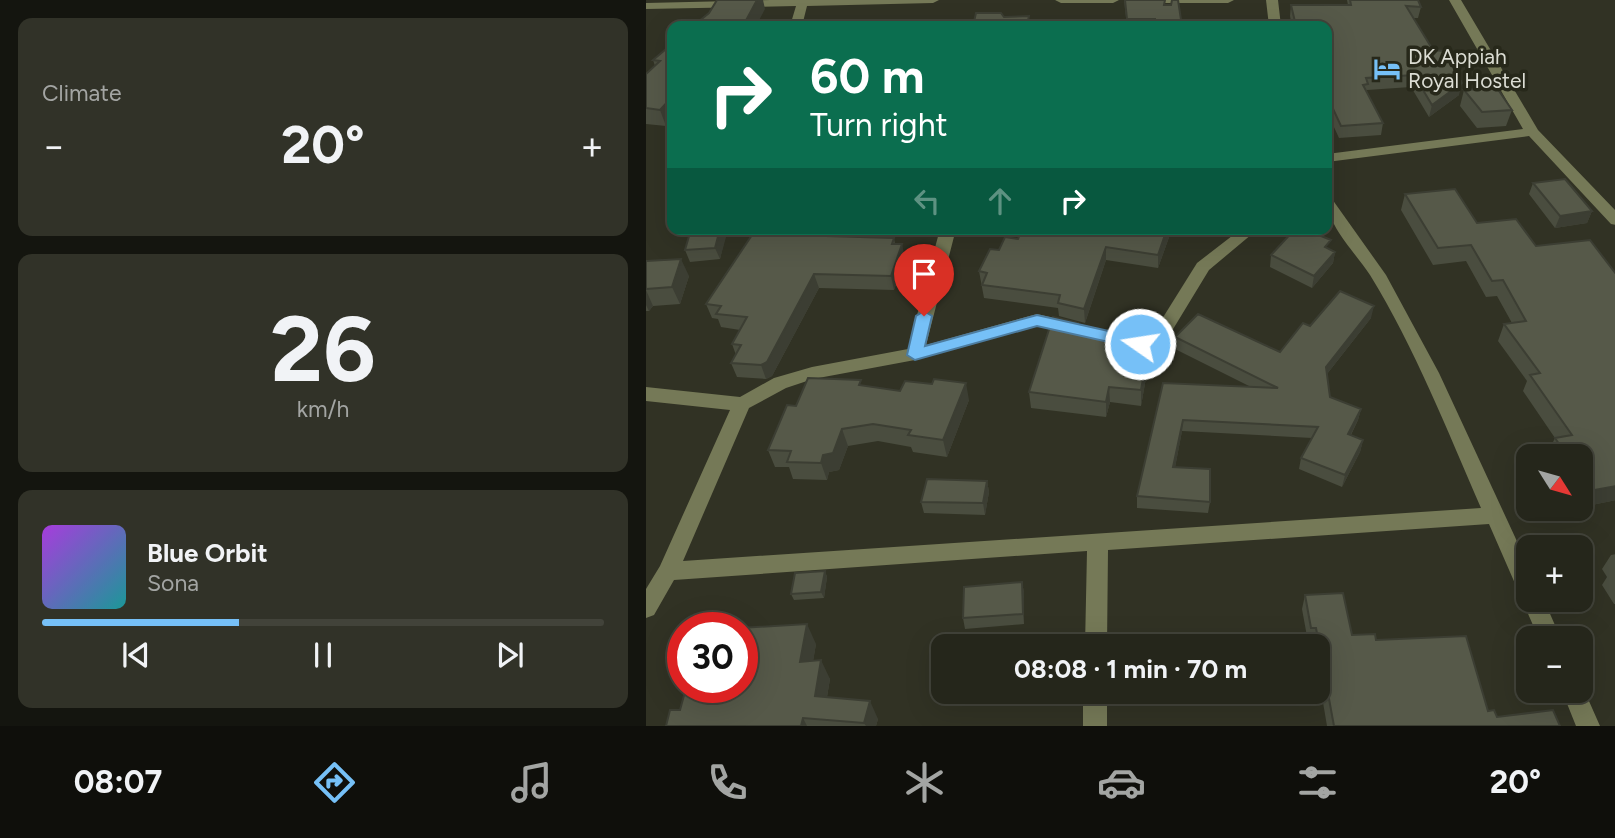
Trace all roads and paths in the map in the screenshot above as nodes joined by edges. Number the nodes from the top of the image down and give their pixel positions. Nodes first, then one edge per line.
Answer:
1 (932, 0) edge
2 (1061, 0) edge
3 (1113, 0) edge
4 (1150, 0) edge
5 (1228, 0) edge
6 (1272, 0) edge
7 (1455, 0) edge
8 (802, 4) junction
9 (646, 6) edge
10 (797, 21) edge
11 (1274, 21) edge
12 (1532, 132) junction
13 (1332, 157) edge
14 (1332, 209) edge
15 (1615, 221) edge
16 (946, 235) edge
17 (1243, 235) edge
18 (915, 355) junction
19 (646, 394) edge
20 (742, 404) junction
21 (1496, 515) junction
22 (1098, 540) junction
23 (1516, 561) edge
24 (668, 572) junction
25 (646, 608) edge
26 (1096, 634) edge
27 (1578, 703) edge
28 (1095, 704) edge
29 (1095, 726) edge
30 (1588, 726) edge

1 - 8 street
2 - 3 street
4 - 5 street
6 - 11 street
7 - 12 street
8 - 9 street
8 - 10 street
12 - 13 street
12 - 15 street
14 - 21 street
16 - 18 street
17 - 18 street
18 - 20 street
19 - 20 street
20 - 24 street
21 - 22 street
21 - 23 street
22 - 24 street
22 - 26 street
24 - 25 street
27 - 30 street
28 - 29 street

